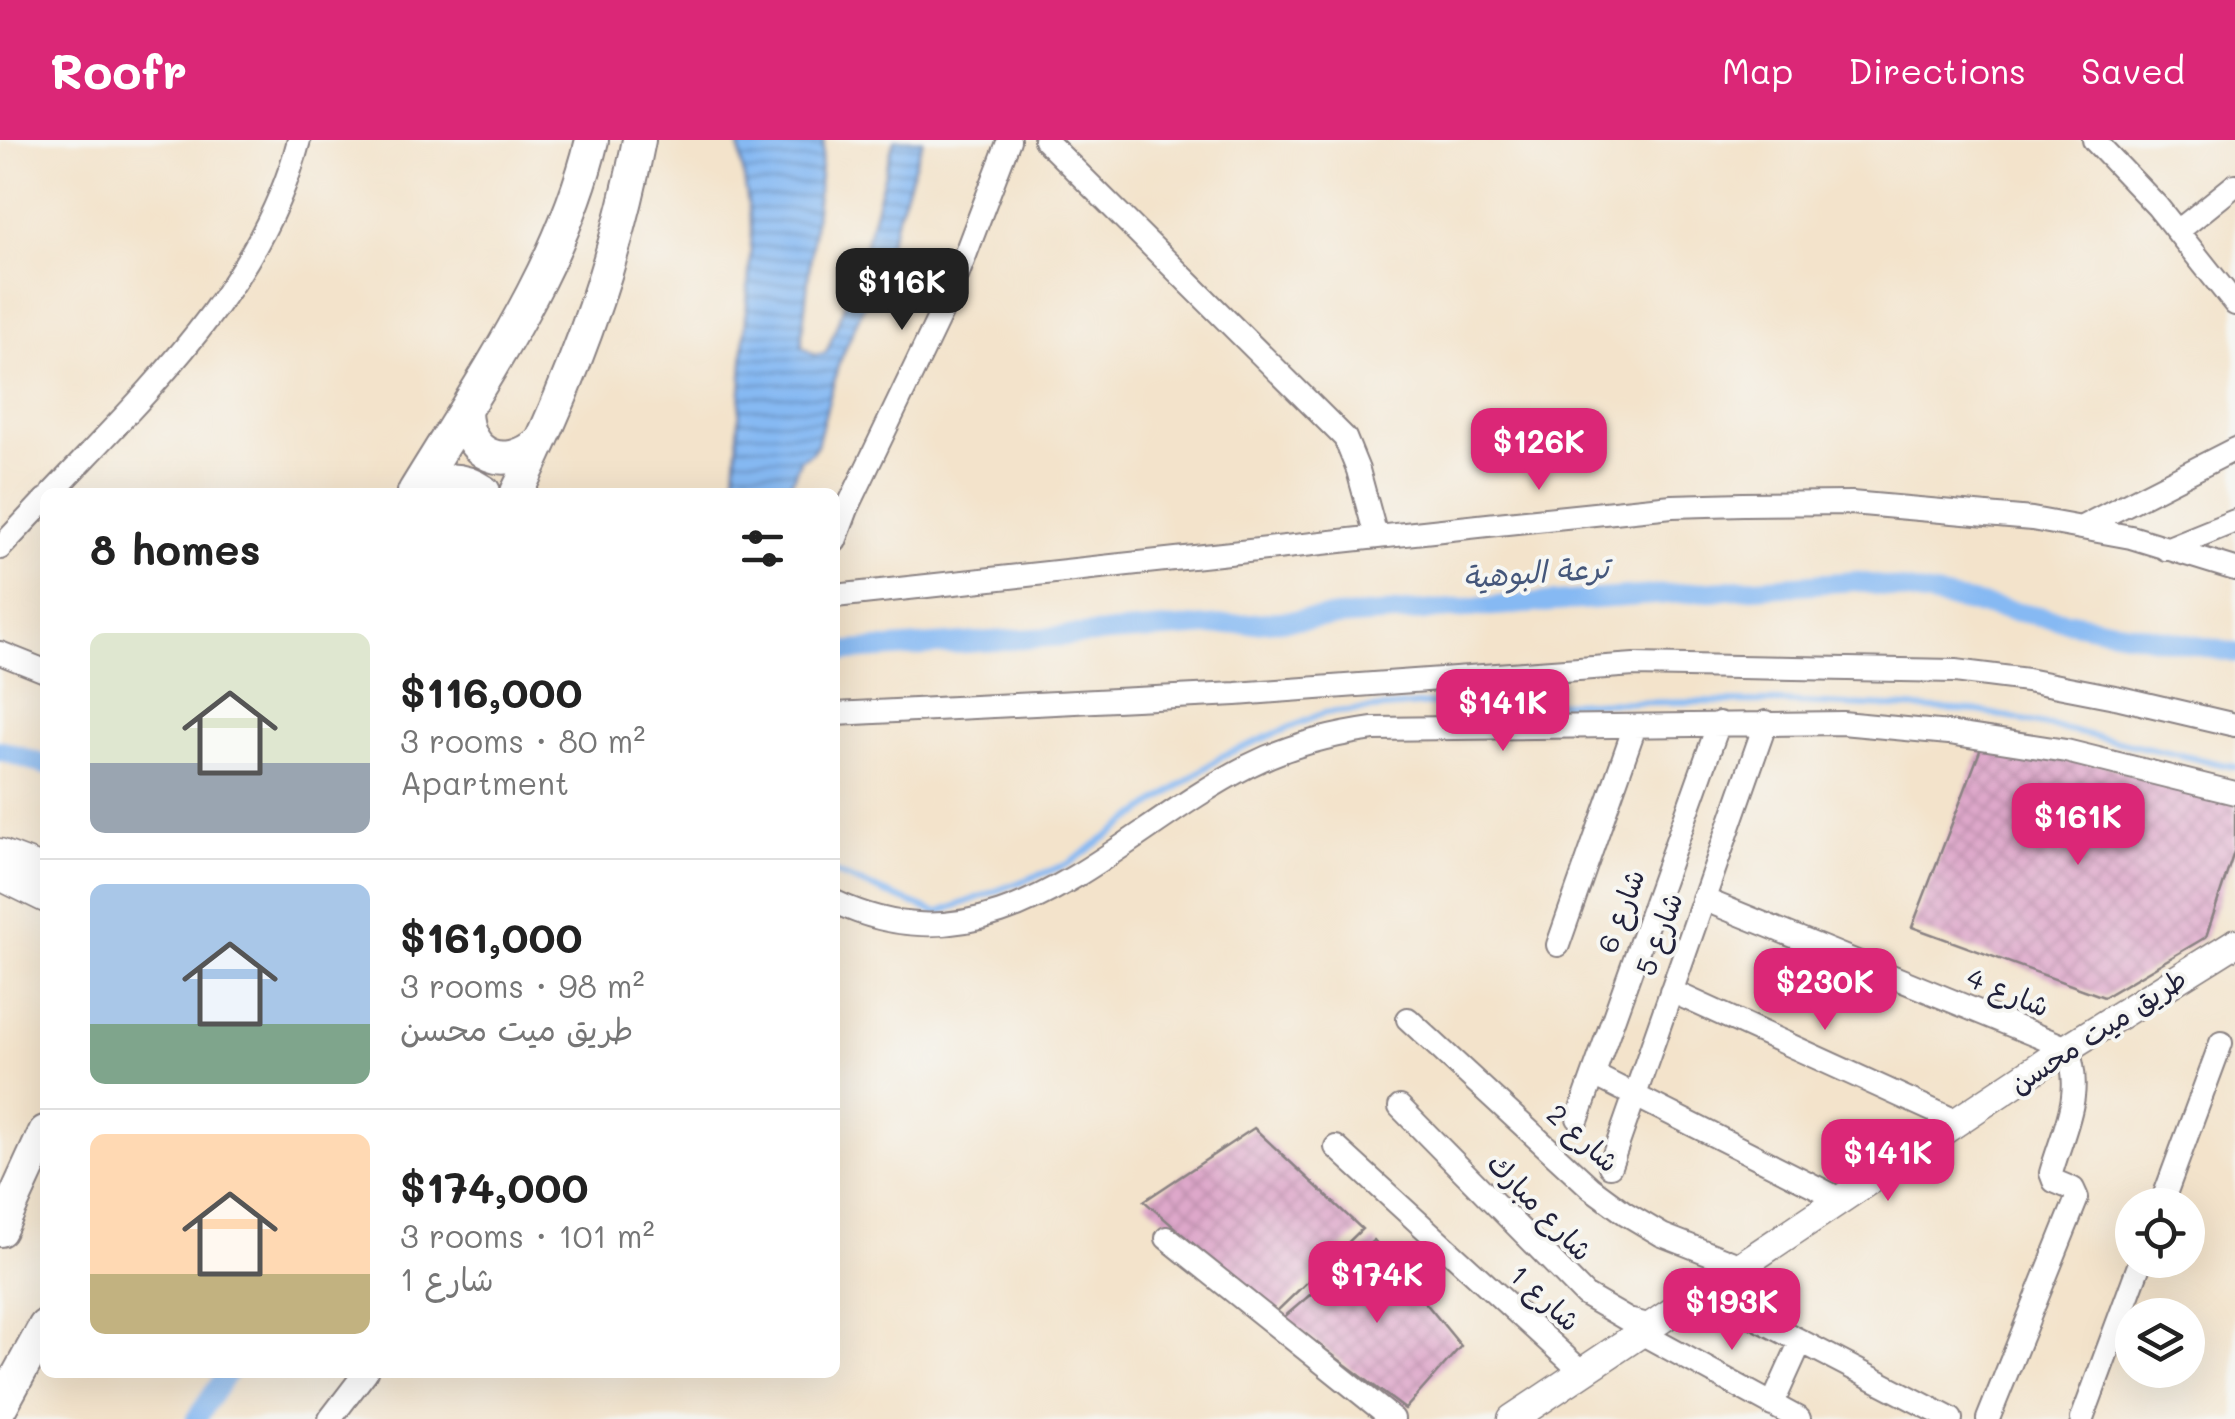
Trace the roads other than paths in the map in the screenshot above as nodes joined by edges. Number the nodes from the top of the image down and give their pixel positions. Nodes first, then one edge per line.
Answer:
1 (298, 140) edge
2 (592, 140) edge
3 (639, 140) edge
4 (1009, 140) edge
5 (1045, 140) edge
6 (2094, 140) edge
7 (2235, 186) edge
8 (2178, 231) junction
9 (2235, 304) edge
10 (465, 411) junction
11 (539, 444) junction
12 (2235, 449) edge
13 (56, 488) edge
14 (417, 488) edge
15 (422, 488) edge
16 (476, 488) edge
17 (519, 488) edge
18 (40, 505) edge
19 (2235, 522) edge
20 (2084, 526) junction
21 (840, 528) edge
22 (1376, 536) junction
23 (0, 548) edge
24 (2166, 549) junction
25 (2235, 569) edge
26 (840, 595) edge
27 (0, 653) edge
28 (40, 670) edge
29 (840, 714) edge
30 (1766, 722) junction
31 (1719, 724) junction
32 (2235, 725) edge
33 (1635, 726) junction
34 (2235, 793) edge
35 (0, 853) edge
36 (40, 868) edge
37 (0, 876) edge
38 (40, 896) edge
39 (1703, 899) junction
40 (840, 904) edge
41 (2235, 943) edge
42 (1558, 945) dead end
43 (1671, 992) junction
44 (1408, 1018) dead end
45 (2221, 1043) dead end
46 (2067, 1048) junction
47 (1594, 1075) junction
48 (1634, 1096) junction
49 (1400, 1107) dead end
50 (1578, 1118) dead end
51 (1958, 1122) junction
52 (40, 1143) edge
53 (1336, 1148) dead end
54 (1610, 1166) dead end
55 (2167, 1188) edge
56 (1842, 1200) junction
57 (0, 1230) edge
58 (1167, 1238) dead end
59 (1741, 1266) junction
60 (2134, 1278) edge
61 (1704, 1291) junction
62 (1647, 1329) junction
63 (40, 1335) edge
64 (1801, 1341) junction
65 (1582, 1372) junction
66 (361, 1378) edge
67 (1772, 1404) junction
68 (0, 1408) edge
69 (330, 1419) edge
70 (1393, 1419) edge
71 (1512, 1419) edge
72 (1799, 1419) edge
73 (1951, 1419) edge
74 (1988, 1419) edge
75 (2082, 1419) edge

1 - 13 street
2 - 10 highway
3 - 11 highway
4 - 21 street
5 - 22 street
6 - 8 street
7 - 8 street
8 - 9 street
10 - 11 highway
10 - 14 highway
11 - 17 highway
12 - 20 street
15 - 16 highway
18 - 23 street
19 - 24 street
20 - 22 street
20 - 24 street
22 - 26 street
24 - 25 street
27 - 28 street
29 - 32 street
30 - 31 street
30 - 34 street
30 - 39 street, شارع 5
31 - 33 street
31 - 47 street, شارع 6
33 - 40 street
33 - 42 street
35 - 36 main road
37 - 38 main road
39 - 43 street, شارع 5
39 - 46 street, شارع 4
41 - 46 main road, طريق ميت محسن
43 - 48 street, شارع 5
43 - 51 street
44 - 59 street, شارع 2
45 - 55 street
46 - 51 main road, طريق ميت محسن
46 - 74 street
47 - 48 street
47 - 50 street, شارع 6
48 - 54 street, شارع 5
48 - 56 street
49 - 62 street, شارع مبارك
51 - 56 main road, طريق ميت محسن
52 - 57 highway
53 - 65 street, شارع 1
56 - 59 main road, طريق ميت محسن
58 - 70 street
59 - 61 main road, طريق ميت محسن
60 - 75 street
61 - 62 main road, طريق ميت محسن
61 - 64 street
62 - 65 main road, طريق ميت محسن
62 - 67 street, شارع مبارك
63 - 68 highway
64 - 67 street
64 - 73 street
65 - 71 main road, طريق ميت محسن
66 - 69 street
67 - 72 street, شارع مبارك

